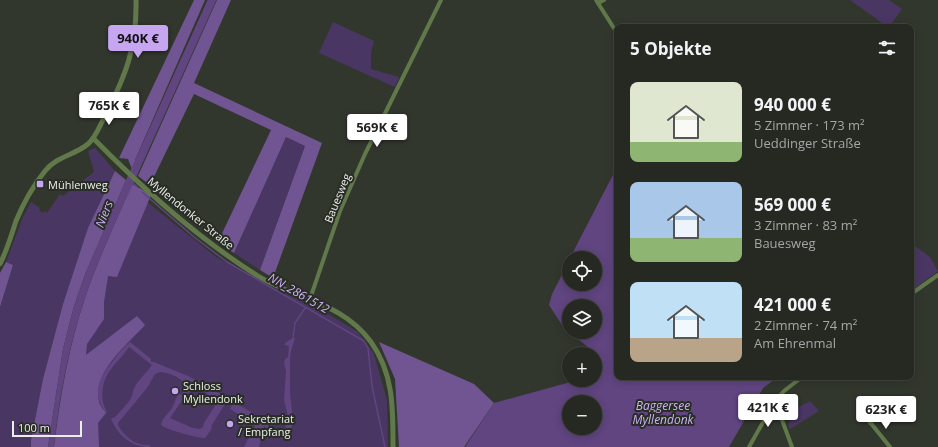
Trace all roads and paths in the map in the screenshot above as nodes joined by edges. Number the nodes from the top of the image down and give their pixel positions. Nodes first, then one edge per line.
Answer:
1 (136, 0) edge
2 (441, 0) edge
3 (604, 0) edge
4 (597, 2) edge
5 (614, 28) edge
6 (93, 138) junction
7 (0, 264) edge
8 (938, 275) edge
9 (914, 292) edge
10 (310, 299) junction
11 (798, 380) edge
12 (775, 401) junction
13 (870, 423) dead end
14 (394, 447) edge
15 (749, 447) edge
16 (792, 447) edge
17 (890, 447) edge

1 - 6 street
2 - 10 street, Bauesweg
3 - 4 street
4 - 5 street
6 - 7 street
6 - 10 street, Myllendonker Straße
8 - 9 street
10 - 14 street, Myllendonker Straße
11 - 12 street
12 - 15 street
12 - 16 street
13 - 17 street

